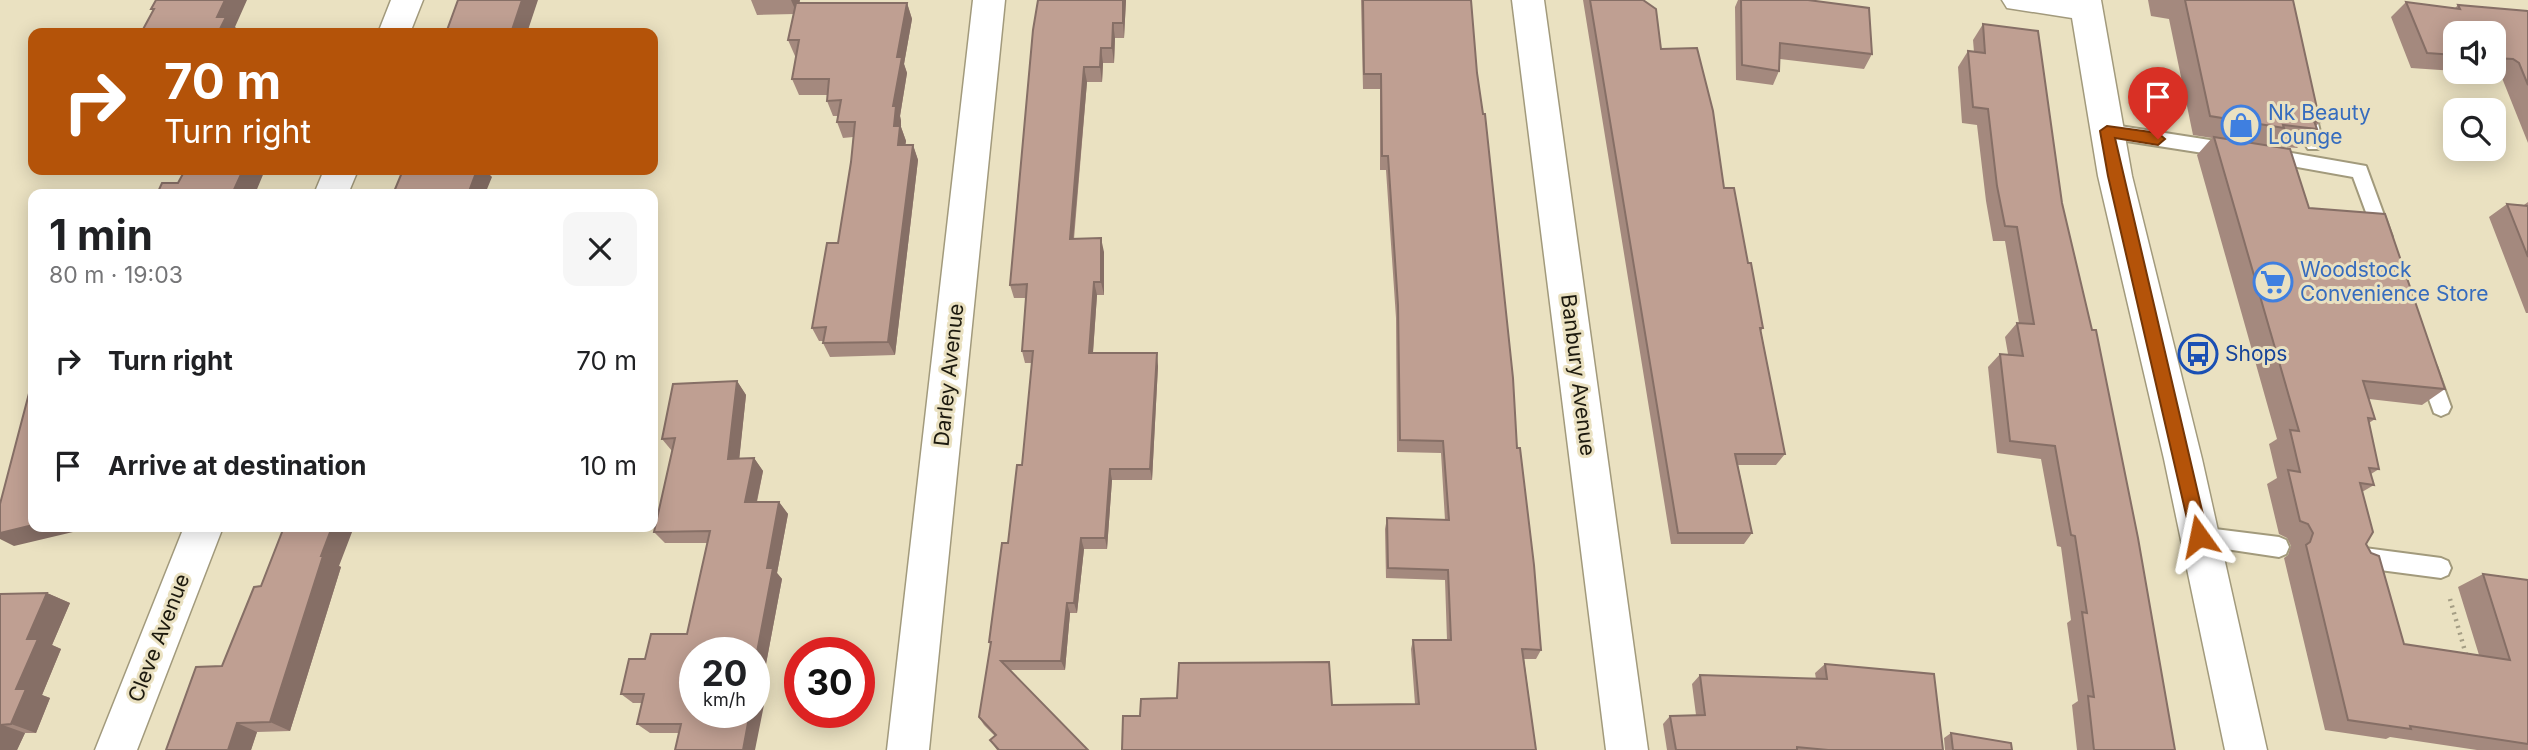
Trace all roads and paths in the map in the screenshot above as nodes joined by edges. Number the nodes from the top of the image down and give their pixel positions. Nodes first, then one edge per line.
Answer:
1 (407, 0) edge
2 (989, 0) edge
3 (1528, 0) edge
4 (2018, 0) edge
5 (2085, 4) edge
6 (396, 28) edge
7 (2302, 91) edge
8 (2107, 131) junction
9 (2314, 144) edge
10 (2387, 249) edge
11 (2423, 355) edge
12 (2441, 407) edge
13 (201, 532) edge
14 (2199, 536) junction
15 (2279, 547) dead end
16 (2356, 556) edge
17 (2441, 568) joint
18 (2468, 660) edge
19 (116, 750) edge
20 (908, 750) edge
21 (1627, 750) edge
22 (2246, 750) edge

1 - 6 street
2 - 20 street, Darley Avenue
3 - 21 street, Banbury Avenue
4 - 5 street
5 - 8 street
7 - 9 lane
8 - 10 lane
8 - 14 street
11 - 12 lane
13 - 19 street, Cleve Avenue
14 - 15 lane
14 - 22 street
16 - 17 lane
17 - 18 path

